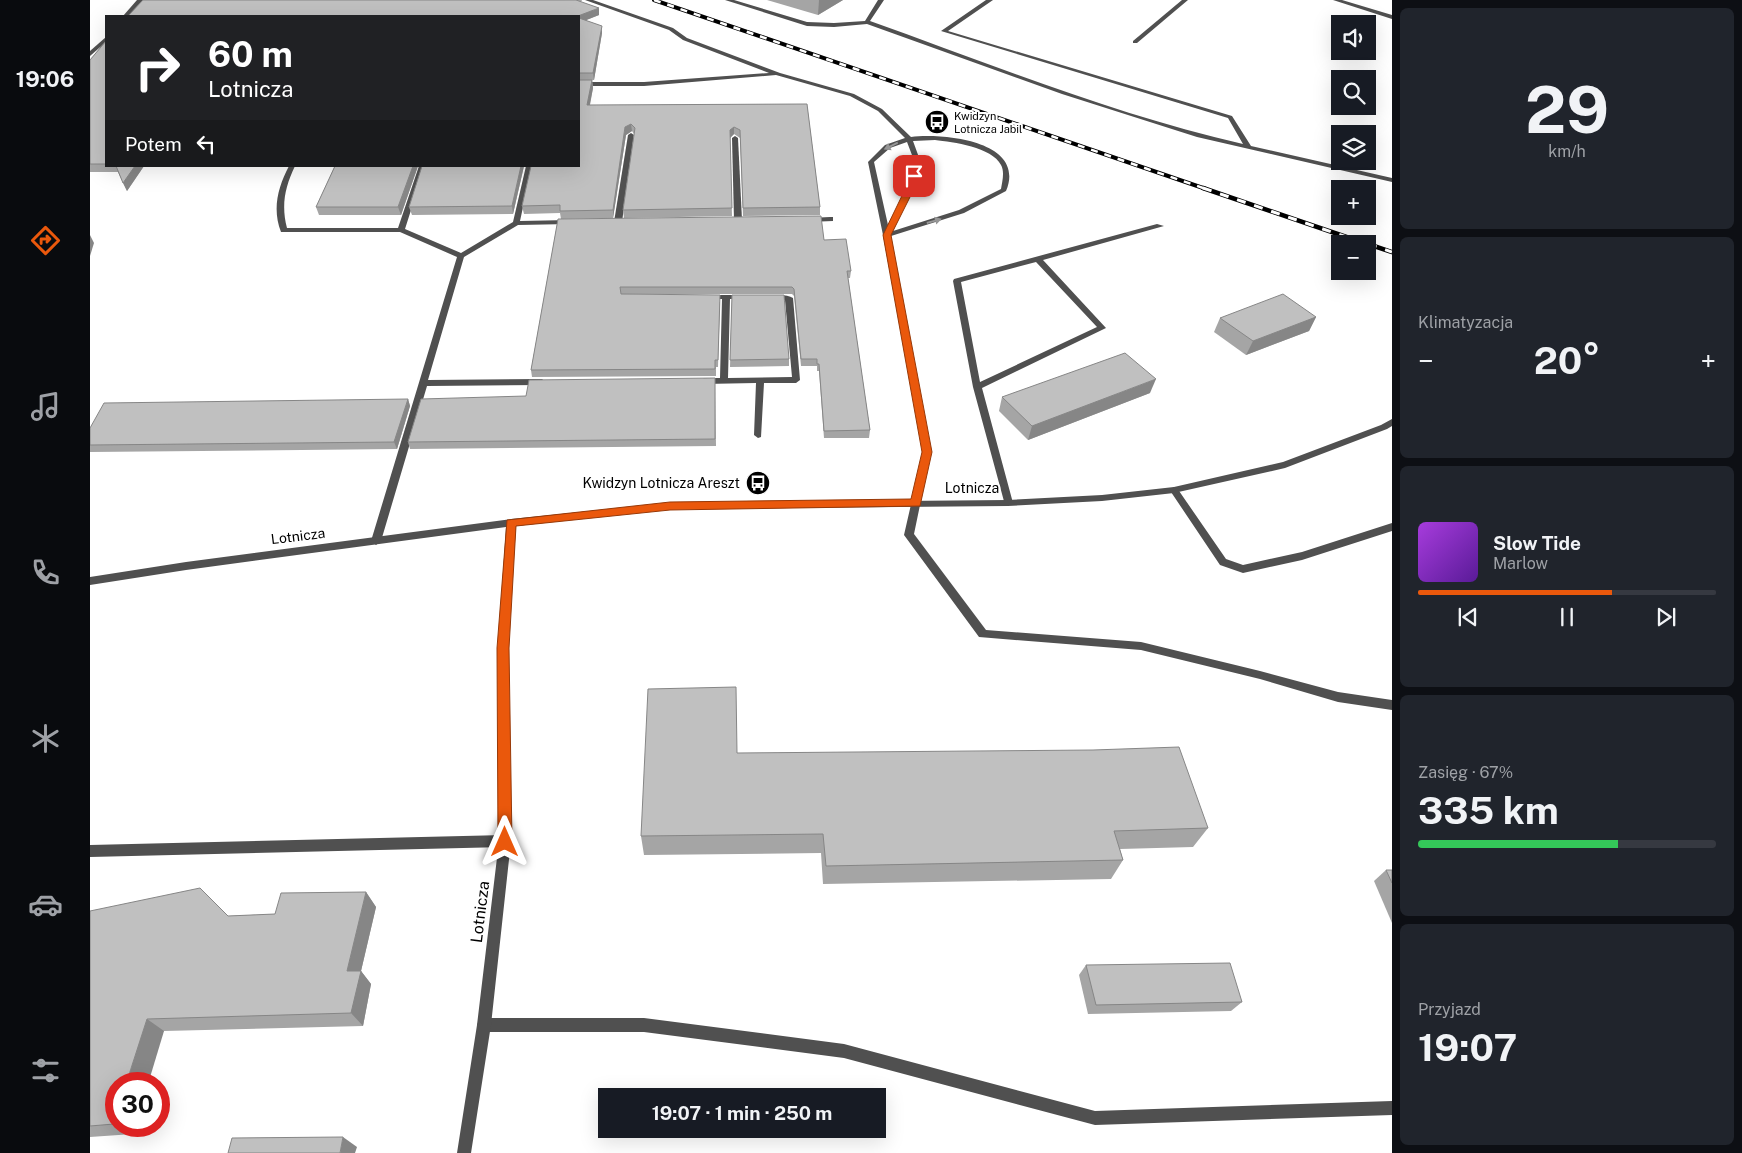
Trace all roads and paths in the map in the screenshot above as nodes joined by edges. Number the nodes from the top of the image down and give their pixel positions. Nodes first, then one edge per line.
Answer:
1 (140, 0) edge
2 (588, 0) edge
3 (728, 0) edge
4 (882, 0) edge
5 (990, 0) edge
6 (1185, 0) edge
7 (1336, 0) edge
8 (127, 15) edge
9 (1392, 17) edge
10 (867, 22) junction
11 (105, 40) edge
12 (1135, 42) dead end
13 (90, 54) edge
14 (778, 74) junction
15 (580, 84) edge
16 (631, 135) edge
17 (735, 138) edge
18 (910, 140) junction
19 (1249, 148) junction
20 (292, 167) edge
21 (422, 167) edge
22 (529, 167) edge
23 (1392, 180) edge
24 (830, 219) dead end
25 (728, 220) edge
26 (738, 220) junction
27 (747, 220) edge
28 (802, 220) edge
29 (581, 222) edge
30 (609, 222) edge
31 (618, 222) junction
32 (628, 222) edge
33 (516, 223) junction
34 (1160, 226) dead end
35 (401, 230) junction
36 (887, 235) junction
37 (461, 256) junction
38 (1038, 259) junction
39 (698, 297) edge
40 (726, 297) junction
41 (724, 380) junction
42 (760, 380) junction
43 (695, 381) edge
44 (549, 382) edge
45 (423, 383) junction
46 (977, 387) junction
47 (1392, 422) edge
48 (758, 435) dead end
49 (1174, 490) junction
50 (1008, 502) junction
51 (916, 503) junction
52 (511, 523) junction
53 (1392, 527) edge
54 (376, 541) junction
55 (90, 581) edge
56 (1392, 705) edge
57 (505, 842) junction
58 (90, 851) edge
59 (484, 1025) junction
60 (1392, 1108) edge
61 (464, 1153) edge

1 - 8 street
2 - 14 street
3 - 10 street
4 - 10 street
5 - 19 street
6 - 12 street
7 - 9 street
10 - 19 street
11 - 13 street
14 - 15 street
14 - 18 street
16 - 31 street
17 - 26 street
18 - 36 street
18 -> 36 street
36 -> 18 street
19 - 23 street
20 - 35 street
21 - 35 street
22 - 33 street
24 - 28 street
25 - 26 street
26 - 27 street
29 - 33 street
30 - 31 street
31 - 32 street
33 - 37 street
34 - 38 street
35 - 37 street
36 - 51 street
37 - 45 street
38 - 46 street
38 - 46 street
39 - 40 street
40 - 41 street
40 - 42 street
41 - 42 street
41 - 43 street
42 - 48 street
44 - 45 street
45 - 54 street
46 - 50 street
47 - 49 street, Lotnicza
49 - 50 street, Lotnicza
49 - 53 street
50 - 51 street, Lotnicza
51 - 52 street, Lotnicza
51 - 56 street
52 - 54 street, Lotnicza
52 - 57 street, Lotnicza
54 - 55 street, Lotnicza
57 - 58 street
57 - 59 street, Lotnicza
59 - 60 street
59 - 61 street, Lotnicza

